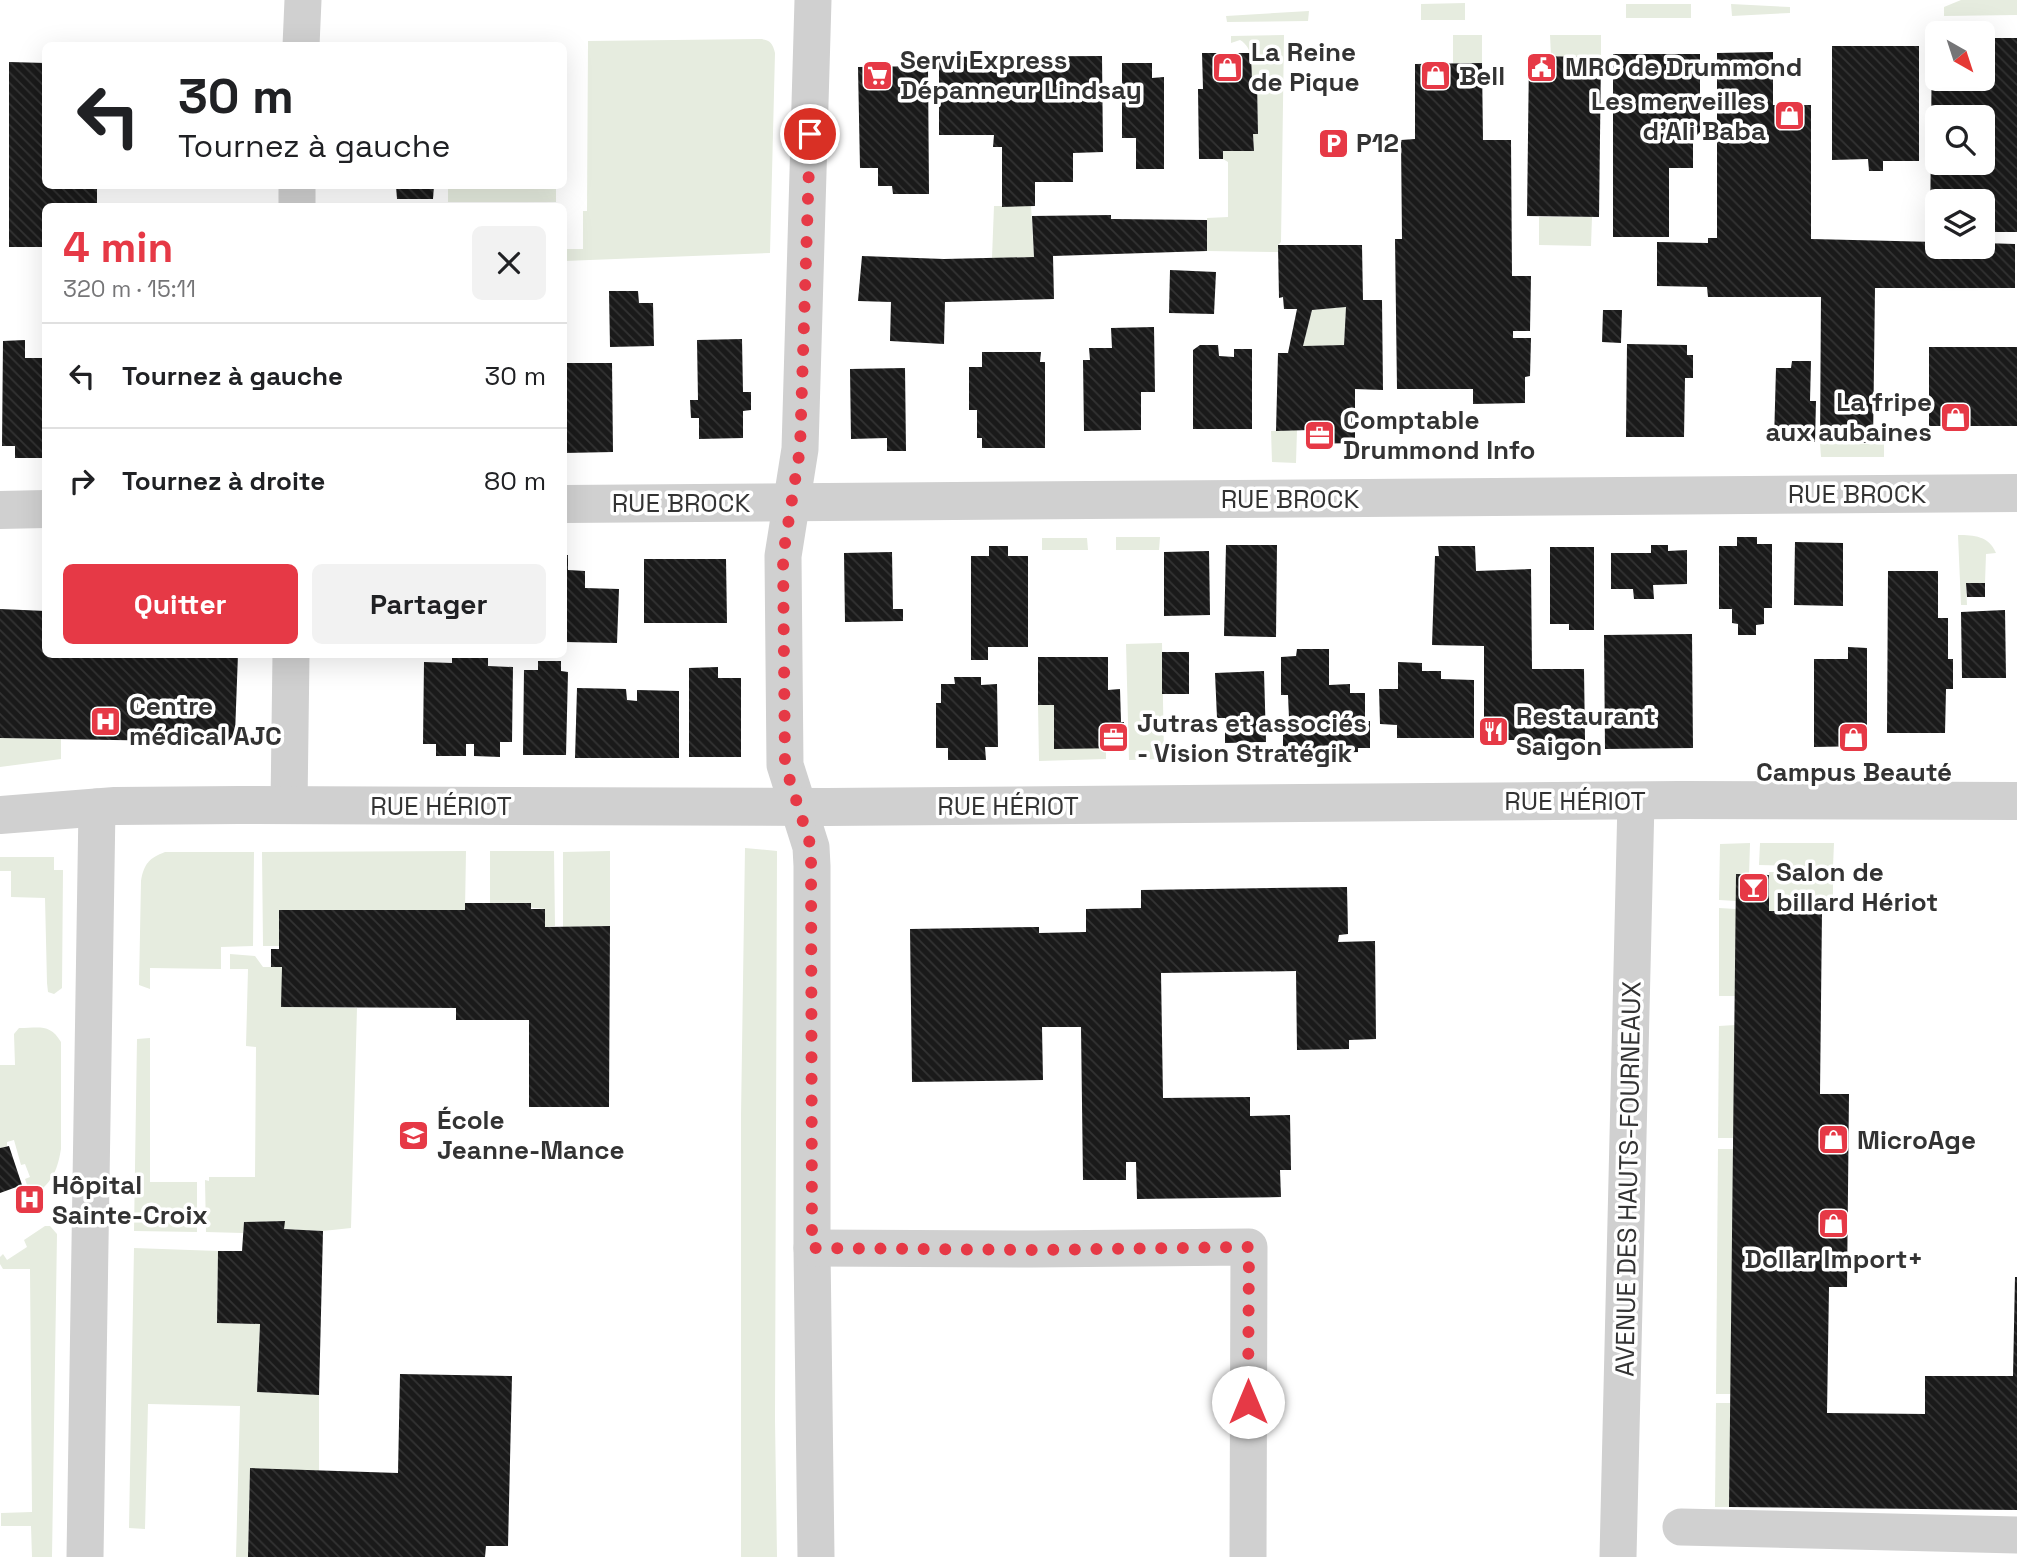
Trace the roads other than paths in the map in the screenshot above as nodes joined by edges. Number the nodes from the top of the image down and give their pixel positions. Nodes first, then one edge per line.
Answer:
1 (303, 0) edge
2 (813, 0) edge
3 (301, 42) edge
4 (2017, 493) edge
5 (791, 502) junction
6 (567, 504) edge
7 (42, 509) edge
8 (0, 510) edge
9 (291, 658) edge
10 (1636, 801) junction
11 (2017, 801) edge
12 (289, 805) junction
13 (97, 807) junction
14 (798, 807) junction
15 (0, 815) edge
16 (812, 1248) junction
17 (1681, 1527) dead end
18 (2017, 1535) edge
19 (85, 1557) edge
20 (816, 1557) edge
21 (1248, 1557) edge
22 (1618, 1557) edge

1 - 3 street
2 - 5 street
4 - 5 street, RUE BROCK
5 - 6 street, RUE BROCK
5 - 14 street
7 - 8 street
9 - 12 street
10 - 11 street, RUE HÉRIOT
10 - 14 street, RUE HÉRIOT
10 - 22 street, AVENUE DES HAUTS-FOURNEAUX
12 - 13 street, RUE HÉRIOT
12 - 14 street, RUE HÉRIOT
13 - 15 street, RUE HÉRIOT
13 - 19 street
14 - 16 street
16 - 20 street
16 - 21 street
17 - 18 street

